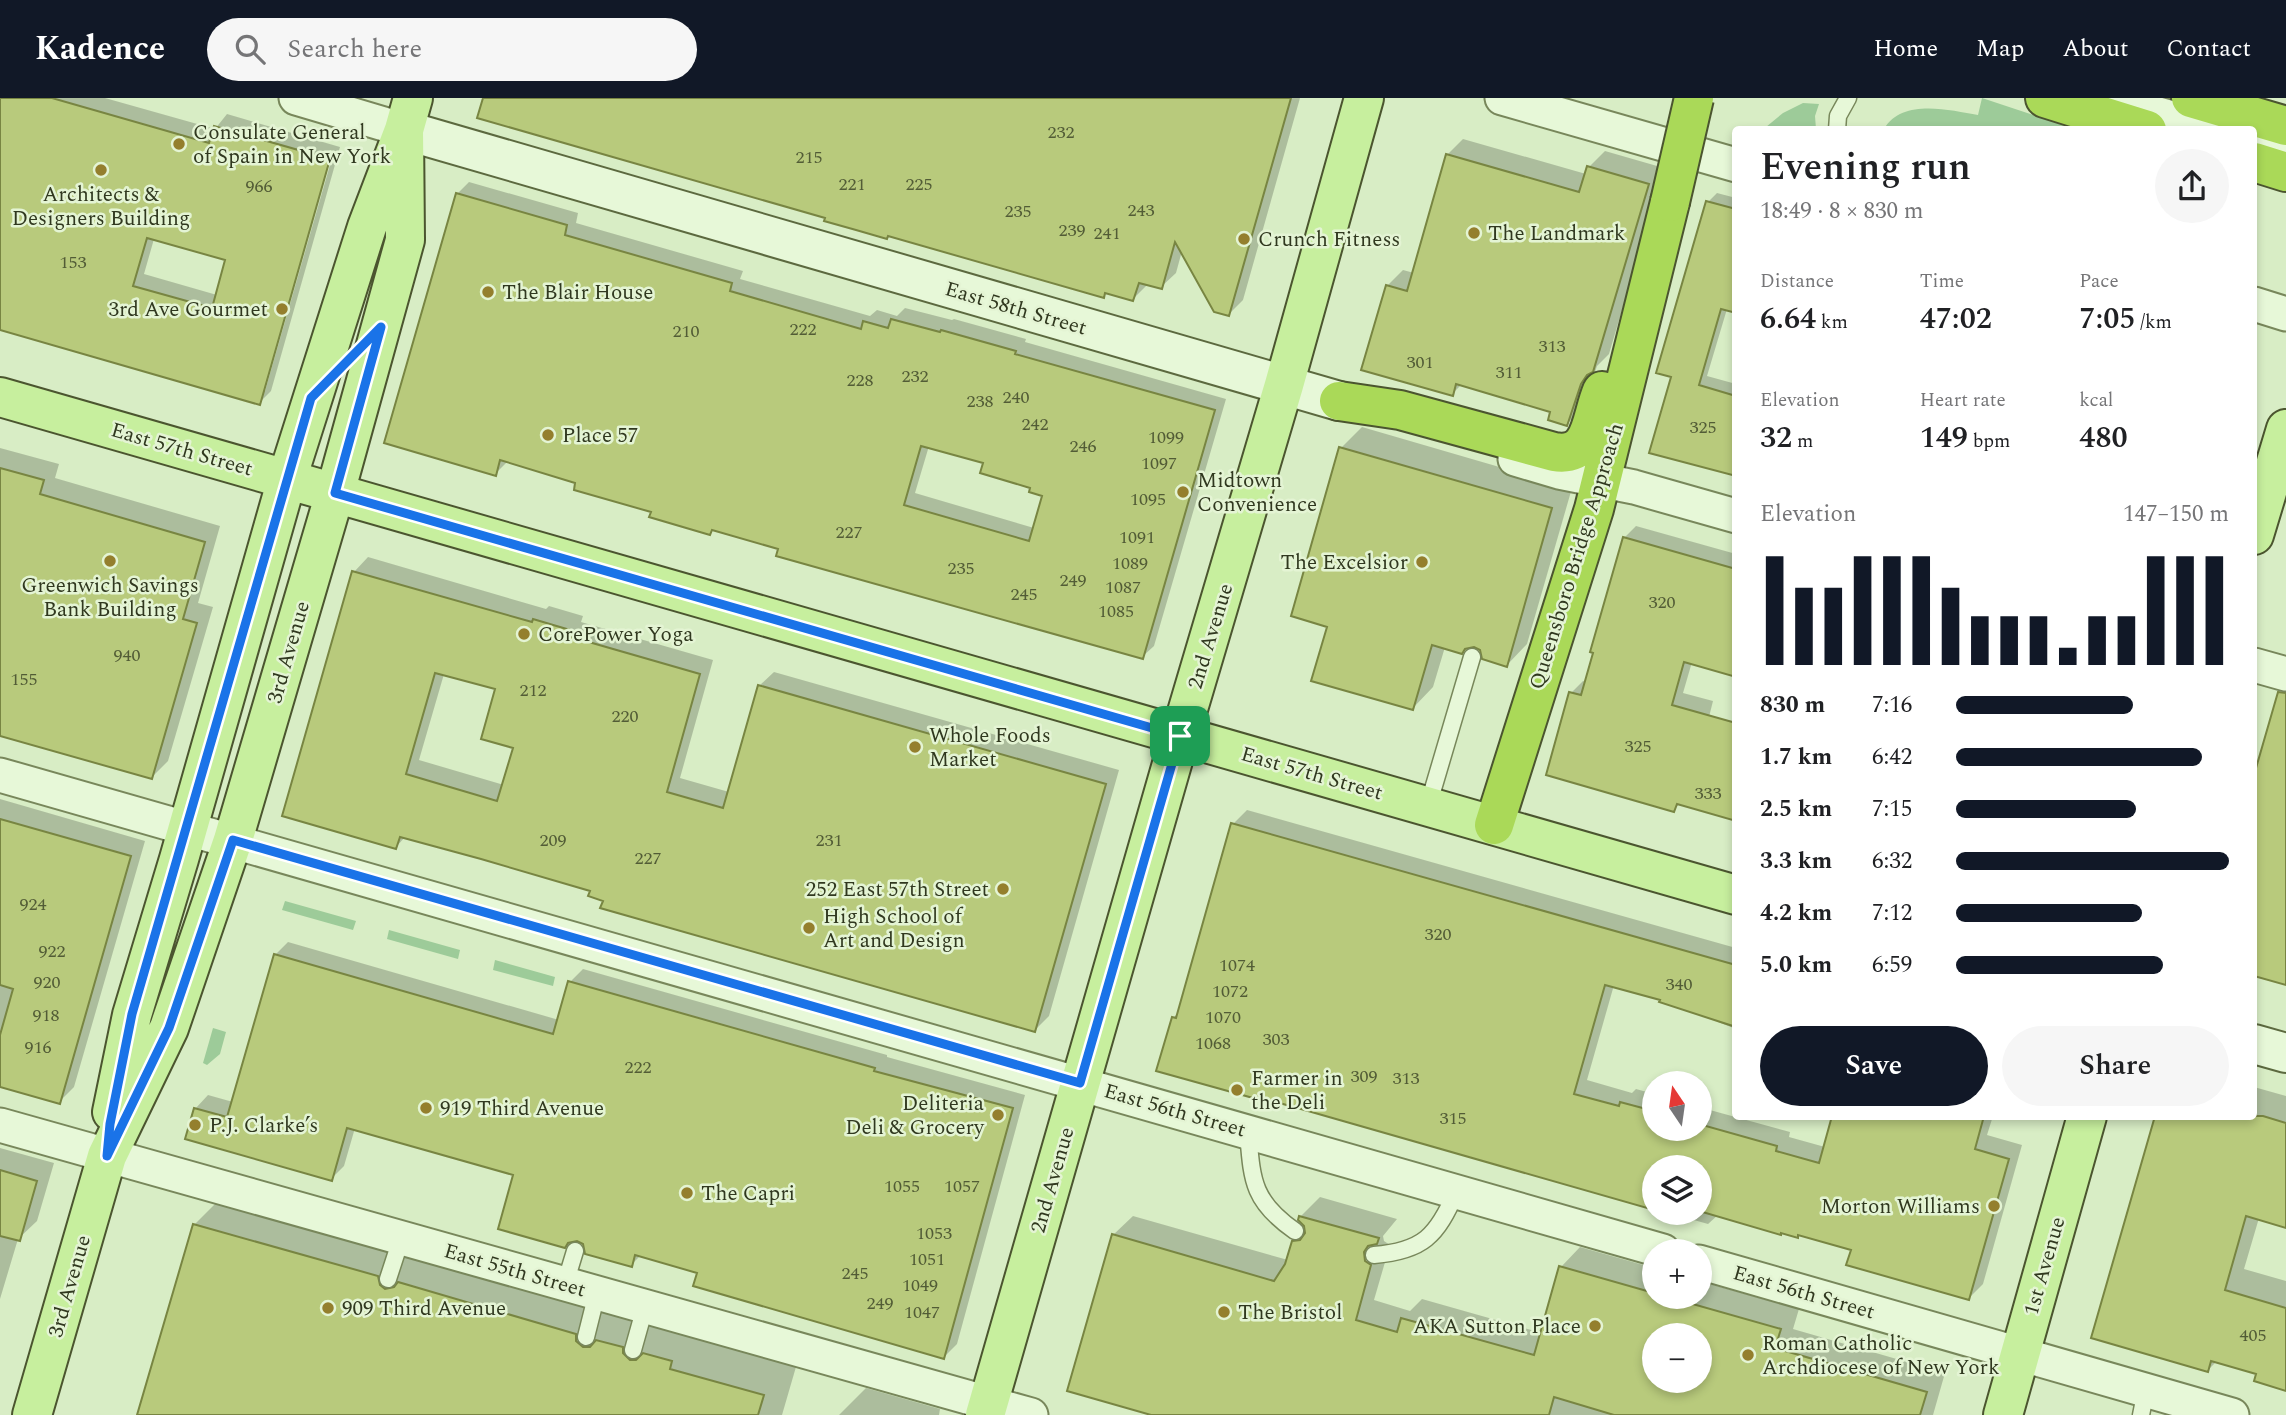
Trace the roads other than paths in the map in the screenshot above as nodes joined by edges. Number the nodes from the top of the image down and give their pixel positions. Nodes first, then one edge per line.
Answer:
1 (296, 98) edge
2 (1364, 98) edge
3 (1502, 98) edge
4 (1694, 98) edge
5 (1848, 98) edge
6 (2045, 98) edge
7 (2103, 98) edge
8 (2191, 98) edge
9 (408, 114) edge
10 (1837, 126) edge
11 (2134, 126) edge
12 (2200, 126) edge
13 (2286, 126) edge
14 (2257, 142) edge
15 (2286, 150) edge
16 (2257, 163) edge
17 (1732, 164) edge
18 (2286, 172) edge
19 (1649, 291) junction
20 (2257, 305) edge
21 (2286, 314) edge
22 (381, 327) junction
23 (1284, 386) junction
24 (0, 397) edge
25 (311, 398) junction
26 (1339, 401) junction
27 (2286, 429) edge
28 (287, 479) junction
29 (1602, 481) junction
30 (335, 493) junction
31 (1732, 515) edge
32 (2257, 525) edge
33 (1472, 656) dead end
34 (2257, 666) edge
35 (2286, 674) edge
36 (1180, 736) junction
37 (0, 775) edge
38 (1427, 806) junction
39 (1494, 825) junction
40 (188, 828) junction
41 (233, 840) junction
42 (1732, 894) edge
43 (2257, 1045) edge
44 (2286, 1053) edge
45 (1080, 1083) junction
46 (2086, 1120) edge
47 (0, 1125) edge
48 (1248, 1132) junction
49 (107, 1156) junction
50 (1456, 1192) junction
51 (1295, 1231) dead end
52 (401, 1239) junction
53 (1642, 1245) edge
54 (575, 1251) dead end
55 (1374, 1255) dead end
56 (1712, 1266) edge
57 (388, 1279) dead end
58 (565, 1284) junction
59 (597, 1293) junction
60 (645, 1307) junction
61 (586, 1337) dead end
62 (633, 1350) dead end
63 (2020, 1354) junction
64 (2143, 1403) edge
65 (986, 1409) edge
66 (32, 1415) edge
67 (1031, 1415) edge
68 (2003, 1415) edge
69 (2232, 1415) edge

1 - 9 street, East 58th Street
2 - 23 main road, 2nd Avenue
3 - 17 street
4 - 19 highway, Queensboro Bridge Approach, bridge
5 - 10 lane
6 - 11 highway
7 - 12 street
8 - 13 highway
9 - 22 main road, 3rd Avenue
9 - 23 main road, East 58th Street
9 - 25 main road, 3rd Avenue
14 - 15 street
16 - 18 highway
19 - 26 highway
19 - 29 highway, Queensboro Bridge Approach
20 - 21 street
22 - 25 main road
22 - 30 main road, 3rd Avenue
23 - 26 main road, East 58th Street
23 - 36 main road, 2nd Avenue
24 - 28 main road, East 57th Street
25 - 28 main road, 3rd Avenue
26 - 29 street, East 58th Street
27 - 32 main road
28 - 30 main road, East 57th Street
28 - 40 main road, 3rd Avenue
29 - 31 street, East 58th Street
29 - 39 highway, Queensboro Bridge Approach
30 - 36 main road, East 57th Street
30 - 41 main road, 3rd Avenue
33 - 38 lane
34 - 35 street
36 - 38 main road, East 57th Street
36 - 45 main road, 2nd Avenue
37 - 40 street, East 56th Street
38 - 39 main road, East 57th Street
39 - 42 main road, East 57th Street
40 - 41 street, East 56th Street
40 - 49 main road, 3rd Avenue
41 - 45 street, East 56th Street
41 - 49 main road, 3rd Avenue
43 - 44 main road
45 - 48 street, East 56th Street
45 - 65 main road, 2nd Avenue
46 - 63 main road, 1st Avenue
47 - 49 street, East 55th Street
48 - 50 street, East 56th Street
48 - 51 lane
49 - 52 street, East 55th Street
49 - 66 main road, 3rd Avenue
50 - 53 street, East 56th Street
50 - 55 lane
52 - 57 lane
52 - 58 street, East 55th Street
54 - 58 lane
56 - 63 street, East 56th Street
58 - 59 street, East 55th Street
59 - 60 street, East 55th Street
59 - 61 lane
60 - 62 lane
60 - 65 street, East 55th Street
63 - 64 street, East 56th Street
63 - 68 main road, 1st Avenue
64 - 69 street, East 56th Street
65 - 67 street, East 55th Street

